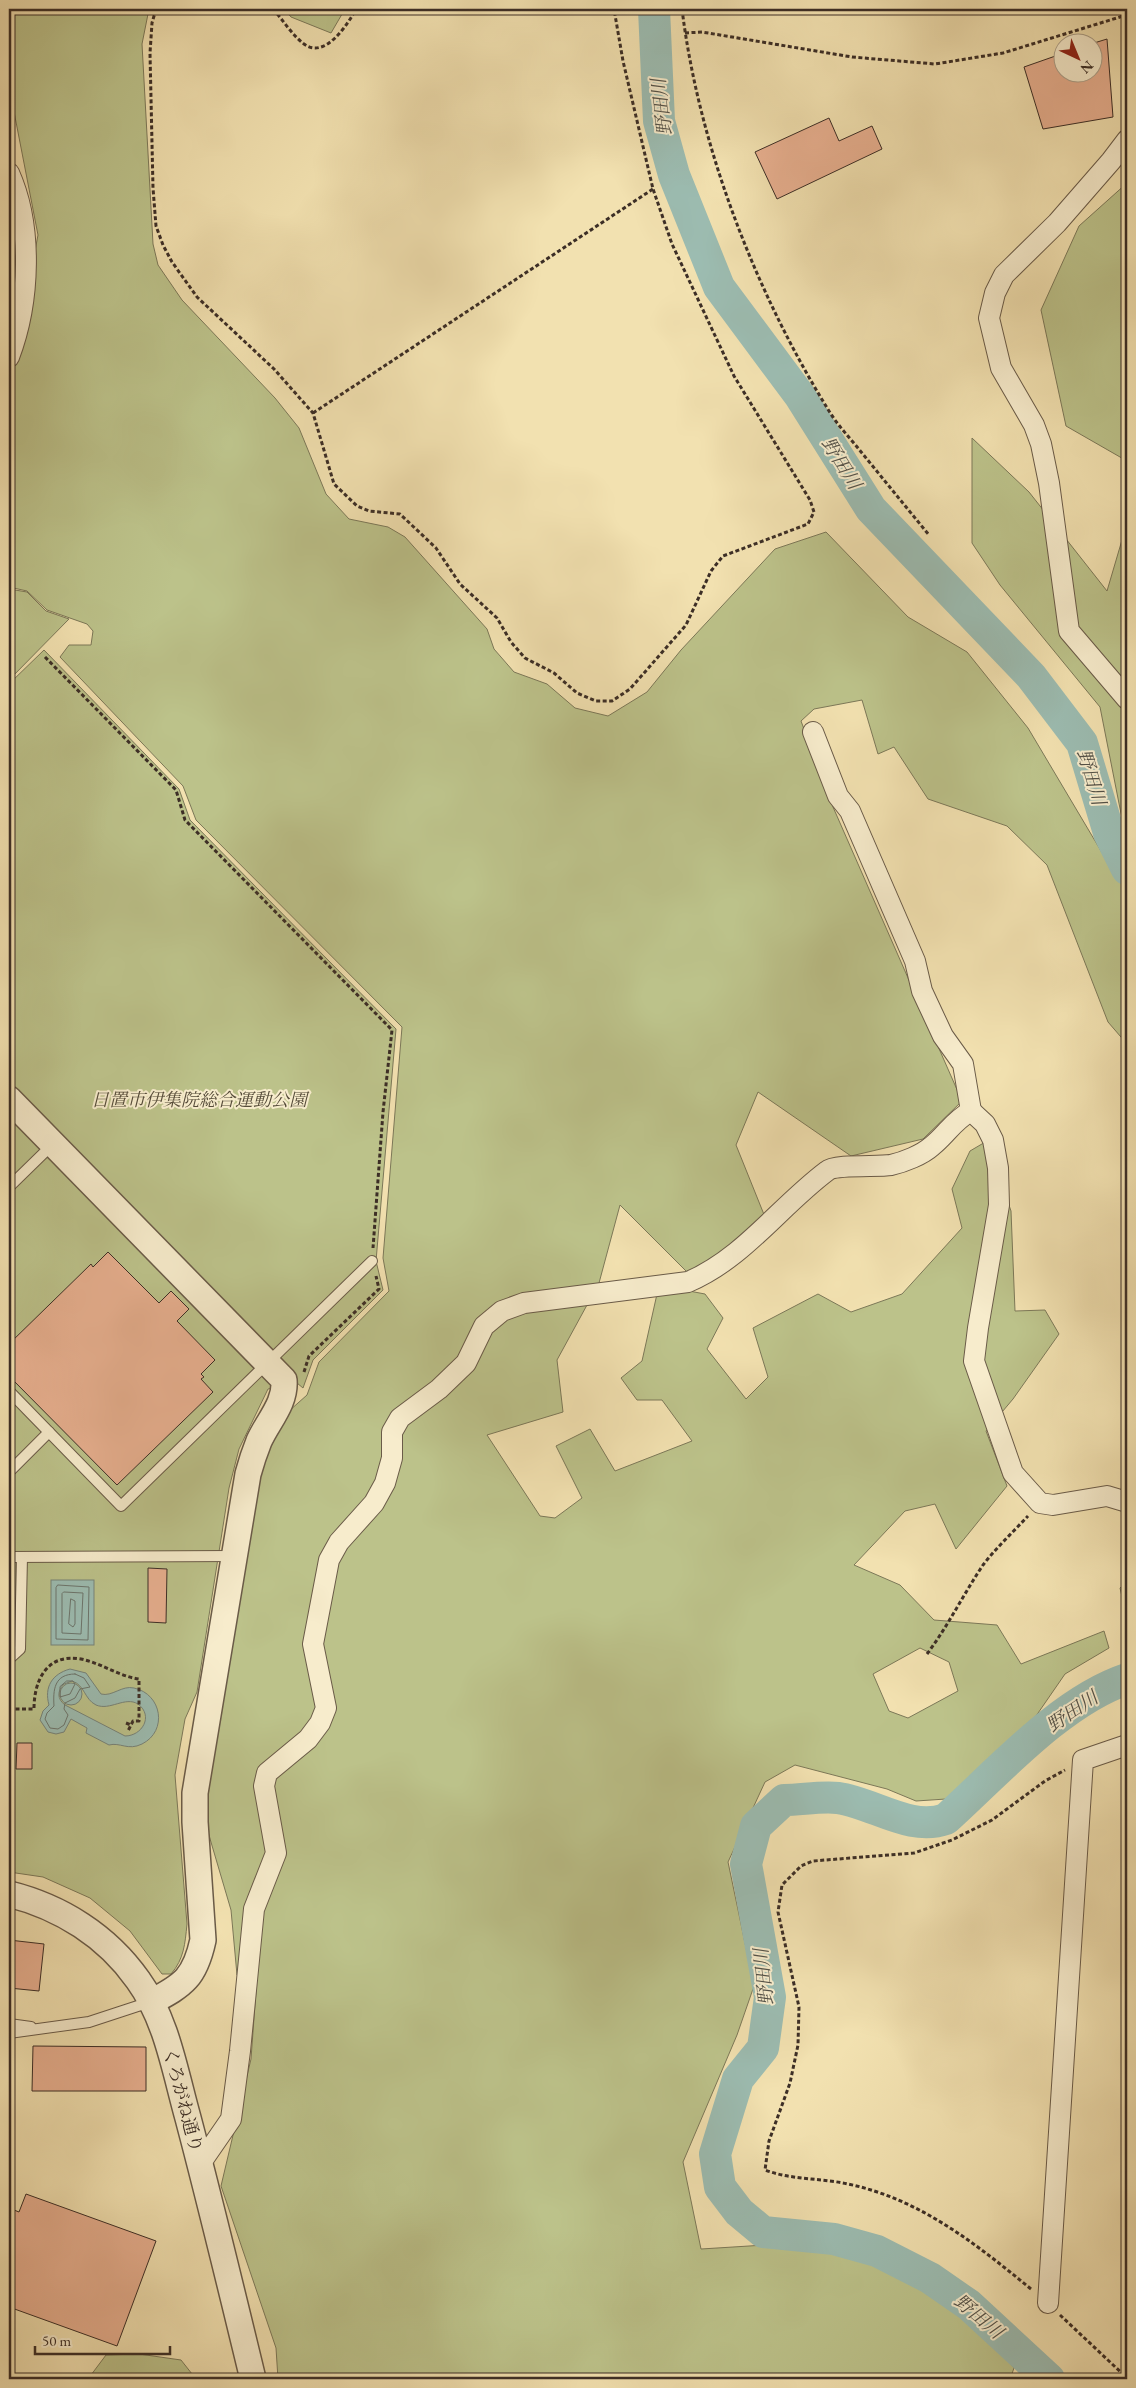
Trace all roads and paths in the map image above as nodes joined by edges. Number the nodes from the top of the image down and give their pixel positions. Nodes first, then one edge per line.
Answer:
1 (156, 9) edge
2 (273, 9) edge
3 (356, 9) edge
4 (614, 9) edge
5 (682, 9) edge
6 (1127, 12) edge
7 (685, 33) junction
8 (1127, 140) edge
9 (9, 173) edge
10 (653, 189) junction
11 (9, 357) edge
12 (313, 413) junction
13 (929, 535) dead end
14 (45, 657) dead end
15 (1127, 699) edge
16 (813, 732) dead end
17 (9, 1099) edge
18 (971, 1111) junction
19 (53, 1144) junction
20 (9, 1187) edge
21 (372, 1261) junction
22 (268, 1363) junction
23 (284, 1383) junction
24 (9, 1391) edge
25 (49, 1432) junction
26 (9, 1472) edge
27 (1127, 1502) edge
28 (1040, 1503) junction
29 (234, 1556) junction
30 (9, 1557) edge
31 (22, 1557) junction
32 (927, 1654) dead end
33 (9, 1659) edge
34 (9, 1709) edge
35 (126, 1723) dead end
36 (131, 1725) junction
37 (128, 1731) dead end
38 (1127, 1745) edge
39 (1083, 1760) junction
40 (9, 1894) edge
41 (151, 2002) junction
42 (9, 2024) edge
43 (47, 2029) junction
44 (9, 2033) edge
45 (200, 2164) junction
46 (1048, 2303) junction
47 (1127, 2378) edge
48 (253, 2379) edge

1 - 12 path
2 - 3 path
4 - 10 path
5 - 7 path
6 - 7 path
7 - 13 path
8 - 15 street
9 - 11 street
10 - 12 path
10 - 12 path
14 - 21 path
16 - 18 street
17 - 19 street
18 - 28 street
18 - 45 street
19 - 20 lane
19 - 22 street
21 - 22 lane
21 - 23 path
22 - 23 street
22 - 25 lane
23 - 29 street
24 - 25 lane
25 - 26 lane
27 - 28 street
28 - 32 path
29 - 31 lane
29 - 41 street
30 - 31 lane
31 - 33 lane
34 - 36 path
35 - 36 path
36 - 37 path
38 - 39 street
39 - 46 street
39 - 46 path
40 - 41 street, くろがね通り
41 - 43 lane
41 - 45 street, くろがね通り
42 - 43 lane
43 - 44 lane
45 - 48 street, くろがね通り
46 - 47 path

